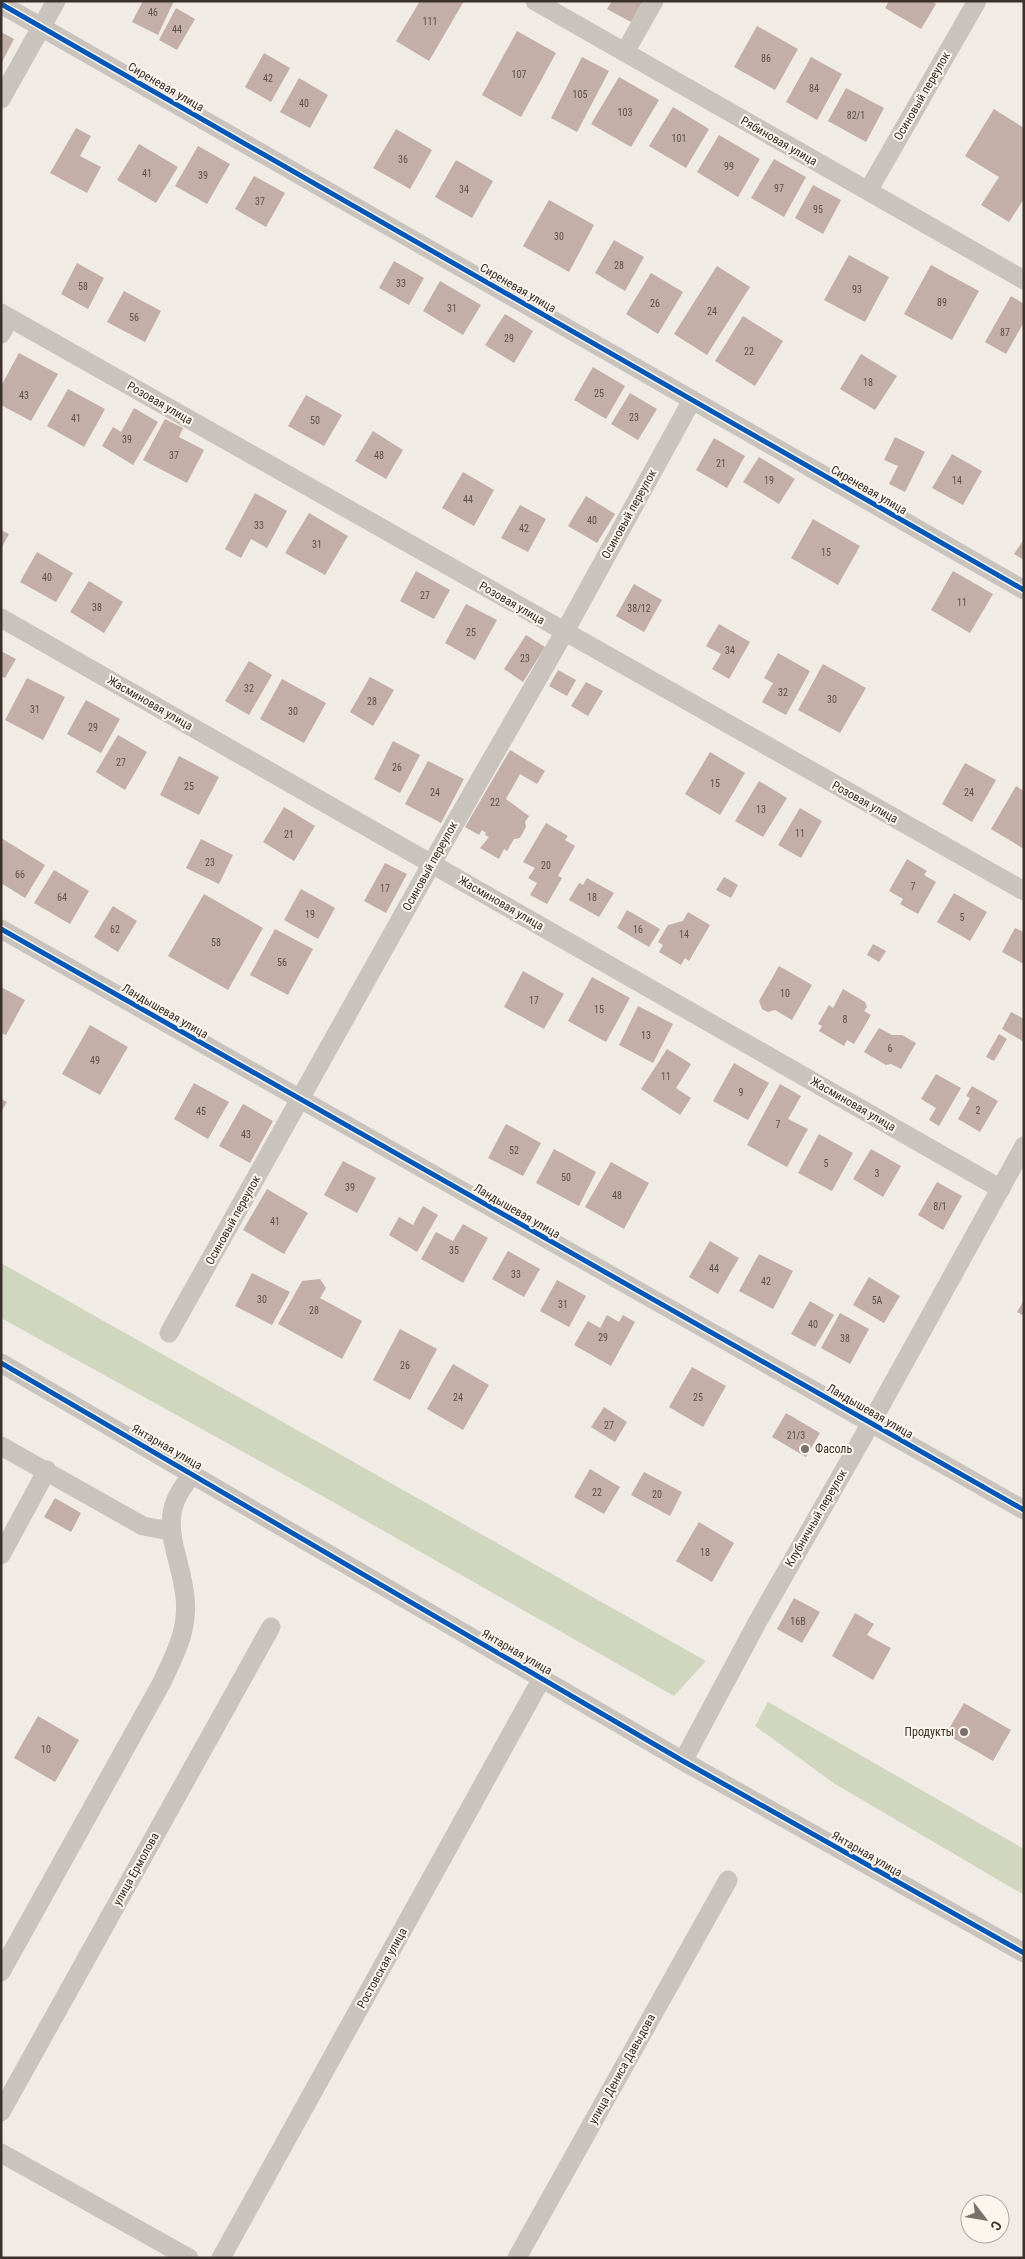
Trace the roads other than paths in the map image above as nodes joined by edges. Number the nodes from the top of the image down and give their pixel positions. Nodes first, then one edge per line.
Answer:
1 (56, 1) edge
2 (535, 1) edge
3 (654, 1) edge
4 (977, 1) edge
5 (1, 4) edge
6 (42, 27) junction
7 (625, 52) junction
8 (1, 99) edge
9 (868, 191) junction
10 (1024, 280) edge
11 (4, 322) edge
12 (692, 400) junction
13 (1024, 590) edge
14 (1, 618) edge
15 (564, 633) junction
16 (432, 864) junction
17 (1024, 891) edge
18 (1, 929) edge
19 (301, 1099) junction
20 (1024, 1146) edge
21 (1001, 1189) junction
22 (169, 1333) dead end
23 (1, 1364) edge
24 (871, 1423) junction
25 (1, 1446) edge
26 (46, 1470) junction
27 (194, 1474) junction
28 (1024, 1510) edge
29 (170, 1531) junction
30 (1, 1554) edge
31 (271, 1626) dead end
32 (542, 1678) junction
33 (683, 1761) junction
34 (728, 1880) dead end
35 (1024, 1954) edge
36 (1, 1972) edge
37 (1, 2112) edge
38 (1, 2152) edge
39 (189, 2258) edge
40 (221, 2258) edge
41 (517, 2258) edge

1 - 6 street
2 - 7 street, Рябиновая улица
3 - 7 street
4 - 9 street, Осиновый переулок
5 - 6 street, Сиреневая улица
6 - 8 street
6 - 12 street, Сиреневая улица
7 - 9 street, Рябиновая улица
9 - 10 street, Рябиновая улица
11 - 15 street, Розовая улица
12 - 13 street, Сиреневая улица
12 - 15 street, Осиновый переулок
14 - 16 street, Жасминовая улица
15 - 16 street, Осиновый переулок
15 - 17 street, Розовая улица
16 - 19 street, Осиновый переулок
16 - 21 street, Жасминовая улица
18 - 19 street, Ландышевая улица
19 - 22 street, Осиновый переулок
19 - 24 street, Ландышевая улица
20 - 21 street, Клубничный переулок
21 - 24 street, Клубничный переулок
23 - 27 street, Янтарная улица
24 - 28 street, Ландышевая улица
24 - 33 street, Клубничный переулок
25 - 26 street
26 - 29 street
26 - 30 street
27 - 29 street
27 - 32 street, Янтарная улица
29 - 36 street
31 - 37 street, улица Ермолова
32 - 33 street, Янтарная улица
32 - 40 street, Ростовская улица
33 - 35 street, Янтарная улица
34 - 41 street, улица Дениса Давыдова
38 - 39 street

